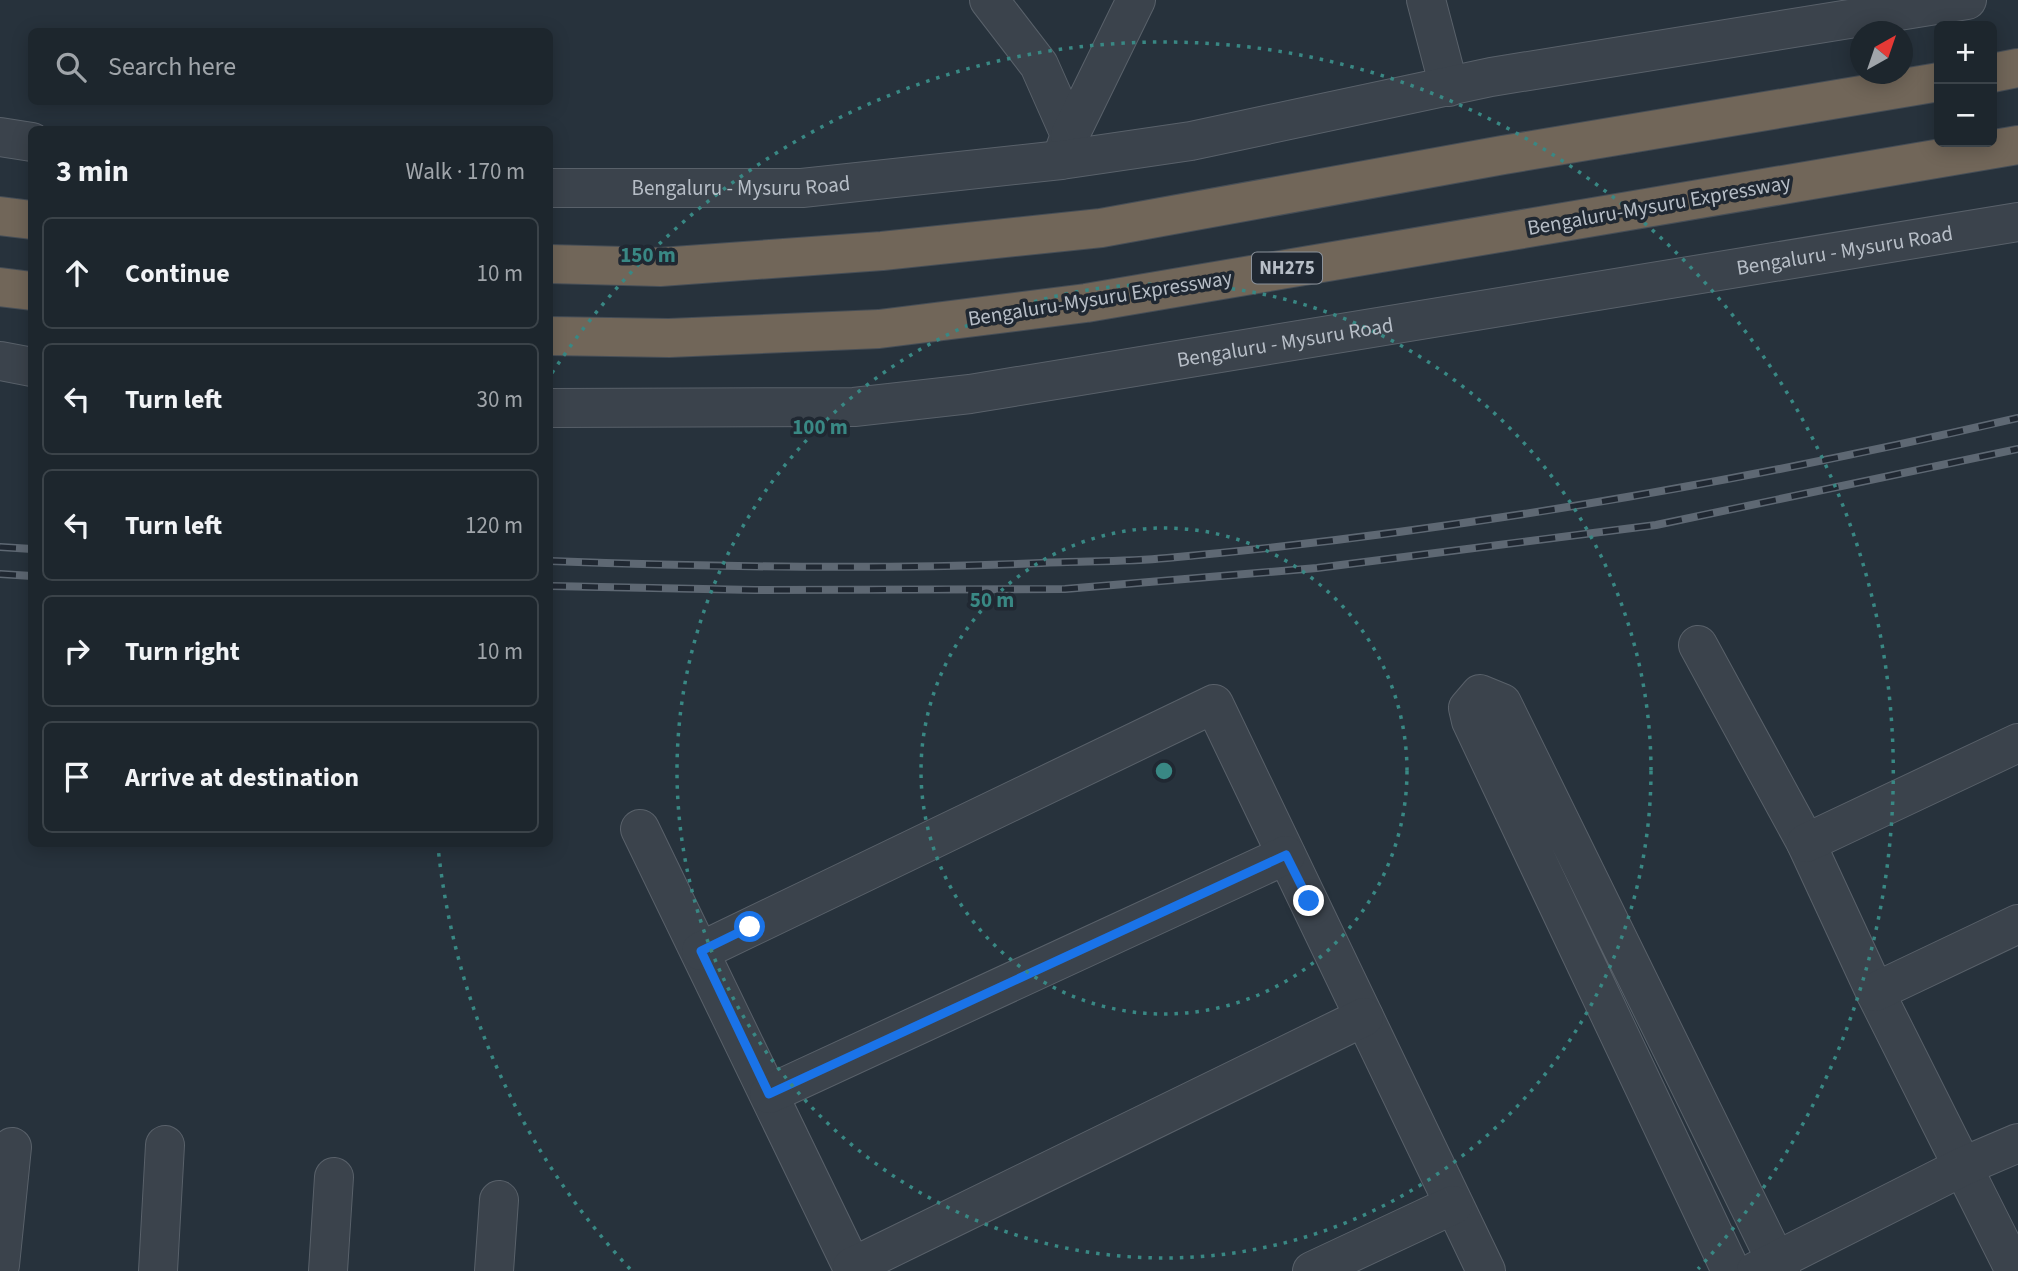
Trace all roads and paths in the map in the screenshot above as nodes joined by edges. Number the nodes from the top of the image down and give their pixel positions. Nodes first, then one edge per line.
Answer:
1 (989, 0) edge
2 (1136, 0) edge
3 (1426, 0) edge
4 (1967, 0) edge
5 (2018, 68) edge
6 (1997, 72) edge
7 (1934, 83) edge
8 (1449, 87) junction
9 (0, 137) edge
10 (28, 141) edge
11 (2018, 145) edge
12 (1065, 147) junction
13 (553, 188) edge
14 (0, 216) edge
15 (28, 220) edge
16 (2018, 222) edge
17 (553, 264) edge
18 (0, 287) edge
19 (28, 290) edge
20 (553, 336) edge
21 (0, 360) edge
22 (28, 366) edge
23 (553, 408) edge
24 (1698, 645) dead end
25 (2018, 743) edge
26 (640, 830) dead end
27 (1806, 843) junction
28 (1286, 855) junction
29 (2018, 924) edge
30 (701, 951) junction
31 (1875, 992) junction
32 (1364, 1017) junction
33 (769, 1094) junction
34 (2018, 1143) edge
35 (165, 1145) dead end
36 (12, 1147) dead end
37 (1964, 1166) junction
38 (334, 1177) dead end
39 (499, 1200) dead end
40 (1453, 1205) junction
41 (0, 1265) edge
42 (1771, 1268) edge
43 (853, 1269) edge
44 (158, 1271) edge
45 (328, 1271) edge
46 (494, 1271) edge
47 (1312, 1271) edge
48 (1486, 1271) edge
49 (1731, 1271) edge
50 (2015, 1271) edge

1 - 12 street
2 - 12 street
3 - 8 street
4 - 8 street, Bengaluru - Mysuru Road
5 - 6 highway
7 - 17 highway
8 - 12 street, Bengaluru - Mysuru Road
9 - 10 street
11 - 20 highway, Bengaluru-Mysuru Expressway / NH275
12 - 13 street, Bengaluru - Mysuru Road
14 - 15 highway
16 - 23 street, Bengaluru - Mysuru Road
18 - 19 highway
21 - 22 street
24 - 27 street
25 - 27 street
26 - 30 street
27 - 31 street
28 - 30 street
28 - 32 street
28 - 33 street
29 - 31 street
30 - 33 street
31 - 37 street
32 - 40 street
32 - 43 street
33 - 43 street
34 - 37 street
35 - 44 street
36 - 41 street
37 - 42 street
37 - 50 street
38 - 45 street
39 - 46 street
40 - 47 street
40 - 48 street
42 - 49 street

